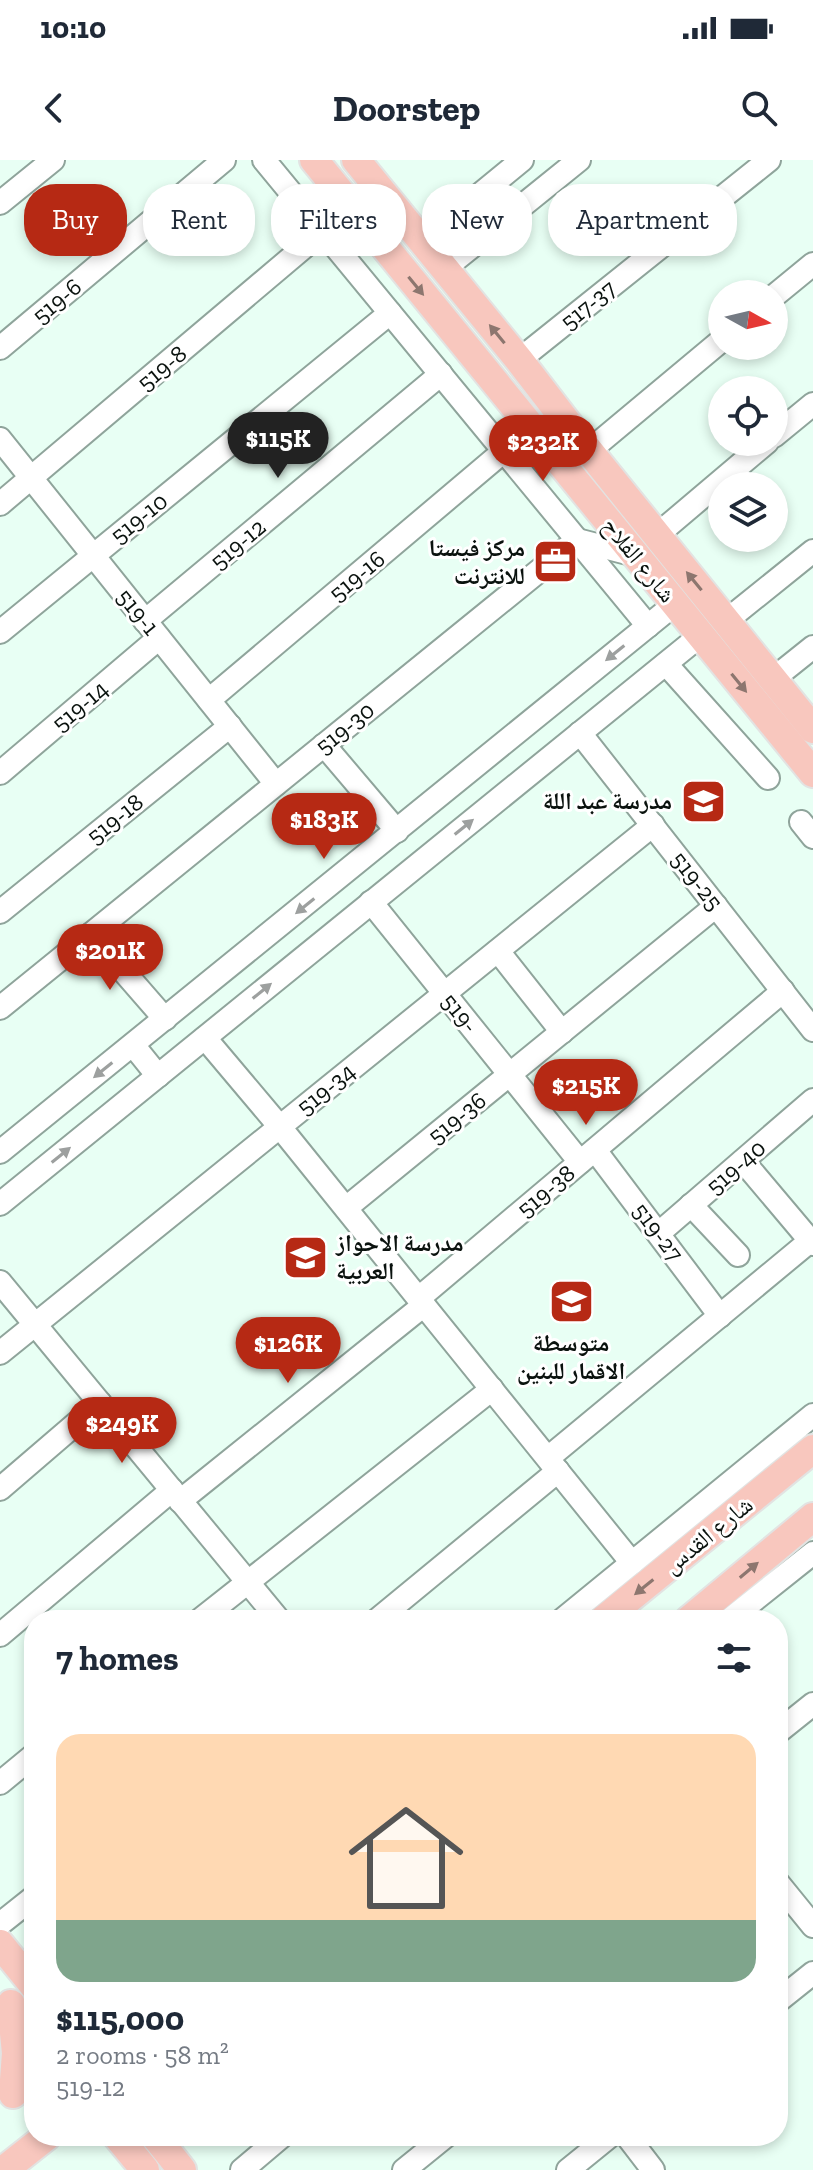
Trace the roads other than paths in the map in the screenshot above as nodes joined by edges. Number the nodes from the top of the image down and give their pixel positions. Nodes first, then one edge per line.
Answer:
1 (53, 160) edge
2 (224, 160) edge
3 (264, 160) edge
4 (314, 160) edge
5 (356, 160) edge
6 (522, 160) edge
7 (579, 160) edge
8 (769, 160) edge
9 (284, 184) edge
10 (493, 184) edge
11 (0, 203) edge
12 (422, 242) edge
13 (293, 256) edge
14 (343, 256) edge
15 (433, 256) edge
16 (813, 264) edge
17 (444, 269) junction
18 (788, 285) edge
19 (390, 313) junction
20 (0, 348) edge
21 (708, 352) edge
22 (519, 360) junction
23 (441, 374) junction
24 (813, 404) edge
25 (788, 425) edge
26 (0, 439) edge
27 (504, 451) junction
28 (589, 451) junction
29 (750, 456) edge
30 (31, 478) junction
31 (0, 504) edge
32 (657, 535) junction
33 (577, 540) junction
34 (813, 551) edge
35 (635, 555) junction
36 (94, 556) junction
37 (675, 604) junction
38 (726, 621) junction
39 (648, 626) junction
40 (152, 630) junction
41 (0, 632) edge
42 (701, 635) junction
43 (813, 647) edge
44 (666, 664) junction
45 (773, 679) junction
46 (209, 700) junction
47 (230, 726) junction
48 (813, 729) edge
49 (580, 733) junction
50 (324, 745) junction
51 (0, 773) edge
52 (813, 773) edge
53 (768, 778) dead end
54 (276, 784) junction
55 (653, 825) junction
56 (397, 831) junction
57 (371, 902) junction
58 (716, 906) junction
59 (0, 912) edge
60 (91, 934) junction
61 (498, 951) junction
62 (783, 991) junction
63 (445, 994) junction
64 (0, 1008) edge
65 (165, 1019) junction
66 (813, 1030) edge
67 (562, 1032) junction
68 (205, 1038) junction
69 (133, 1045) junction
70 (510, 1075) junction
71 (158, 1076) junction
72 (813, 1100) edge
73 (280, 1127) junction
74 (0, 1152) edge
75 (588, 1156) junction
76 (743, 1161) junction
77 (0, 1204) edge
78 (691, 1205) junction
79 (346, 1208) junction
80 (659, 1233) junction
81 (812, 1242) edge
82 (738, 1255) dead end
83 (0, 1282) edge
84 (422, 1302) junction
85 (720, 1316) junction
86 (36, 1325) junction
87 (0, 1353) edge
88 (492, 1389) junction
89 (100, 1403) junction
90 (813, 1415) edge
91 (813, 1449) edge
92 (553, 1465) junction
93 (0, 1489) edge
94 (176, 1495) junction
95 (813, 1517) edge
96 (813, 1553) edge
97 (632, 1563) junction
98 (247, 1582) junction
99 (31, 1610) edge
100 (212, 1610) edge
101 (271, 1610) edge
102 (388, 1610) edge
103 (574, 1610) edge
104 (615, 1610) edge
105 (701, 1610) edge
106 (742, 1610) edge
107 (24, 1616) edge
108 (0, 1635) edge
109 (813, 1704) edge
110 (788, 1724) edge
111 (24, 1763) edge
112 (0, 1783) edge
113 (788, 1895) edge
114 (24, 1905) edge
115 (0, 1924) edge
116 (813, 1926) edge
117 (0, 1944) edge
118 (24, 1973) edge
119 (813, 1973) edge
120 (788, 1993) edge
121 (6, 1998) edge
122 (24, 2021) edge
123 (16, 2092) edge
124 (34, 2146) edge
125 (125, 2146) edge
126 (163, 2146) edge
127 (270, 2146) edge
128 (434, 2146) edge
129 (598, 2146) edge
130 (635, 2146) edge
131 (4, 2170) edge
132 (145, 2170) edge
133 (182, 2170) edge
134 (242, 2170) edge
135 (404, 2170) edge
136 (568, 2170) edge
137 (653, 2170) edge

1 - 11 street
2 - 20 street, 519-6
3 - 9 street
4 -> 35 main road, شارع الفلاح
5 - 12 main road, شارع الفلاح
6 - 10 street
7 - 17 street
8 - 22 street, 517-37
13 - 30 street, 519-8
14 - 19 street
15 - 17 main road, شارع الفلاح
16 - 18 street
22 -> 17 main road, شارع الفلاح
19 - 23 street
19 - 36 street, 519-10
21 - 28 street
22 - 28 main road, شارع الفلاح
23 - 27 street
23 - 40 street, 519-12
24 - 25 street
26 - 30 street, 519-1
27 - 33 street
27 - 46 street, 519-16
28 - 32 main road, شارع الفلاح
29 - 32 street
30 - 31 street, 519-8
30 - 36 street, 519-1
38 -> 32 main road, شارع الفلاح
33 - 35 street
33 - 39 street
33 - 50 street, 519-30
34 - 38 street
35 - 37 main road, شارع الفلاح
36 - 40 street, 519-1
36 - 41 street, 519-10
37 - 39 street
37 - 42 main road, شارع الفلاح
38 - 45 main road, شارع الفلاح
39 -> 56 street
40 - 46 street, 519-1
40 - 51 street, 519-14
42 - 44 street
42 -> 52 main road, شارع الفلاح
43 - 45 street
44 - 49 street
44 - 53 street
45 - 48 main road, شارع الفلاح
46 - 47 street, 519-1
47 - 54 street, 519-1
47 - 59 street, 519-18
49 - 55 street, 519-25
57 -> 49 street
50 - 54 street, 519-30
50 - 56 street
54 - 60 street, 519-30
55 - 58 street, 519-25
55 - 61 street, 519-34
56 -> 65 street
57 - 63 street, 519-
68 -> 57 street
58 - 62 street, 519-25
58 - 67 street, 519-36
60 - 64 street, 519-30
60 - 65 street
61 - 63 street, 519-34
61 - 67 street
62 - 66 street, 519-25
62 - 75 street, 519-38
63 - 70 street, 519-
63 - 73 street, 519-34
65 - 69 street
67 - 70 street, 519-36
68 - 71 street
68 - 73 street
69 - 71 street
69 -> 74 street
70 - 75 street, 519-
70 - 79 street, 519-36
77 -> 71 street
72 - 76 street, 519-40
73 - 79 street
73 - 86 street, 519-34
75 - 80 street, 519-27
75 - 84 street, 519-38
76 - 78 street, 519-40
76 - 81 street
78 - 80 street, 519-40
78 - 82 street
79 - 84 street
80 - 85 street, 519-27
81 - 85 street
83 - 86 street
84 - 88 street
84 - 94 street, 519-38
85 - 92 street
86 - 87 street, 519-34
86 - 89 street
88 - 92 street
88 - 98 street
89 - 93 street
89 - 94 street
90 - 97 street
91 -> 104 main road, شارع القدس
92 - 97 street
92 - 102 street
94 - 98 street
94 - 99 street, 519-38
105 -> 95 main road
96 - 106 street
97 - 103 street
98 - 100 street
98 - 101 street
107 - 108 street, 519-38
109 - 110 street
111 - 112 street
113 - 116 street
114 - 115 street
117 - 118 main road
119 - 120 street
121 - 122 main road
121 - 123 main road
124 - 131 main road
125 - 132 main road
126 - 133 main road
127 - 134 street
128 - 135 street
129 - 136 street
130 - 137 street

